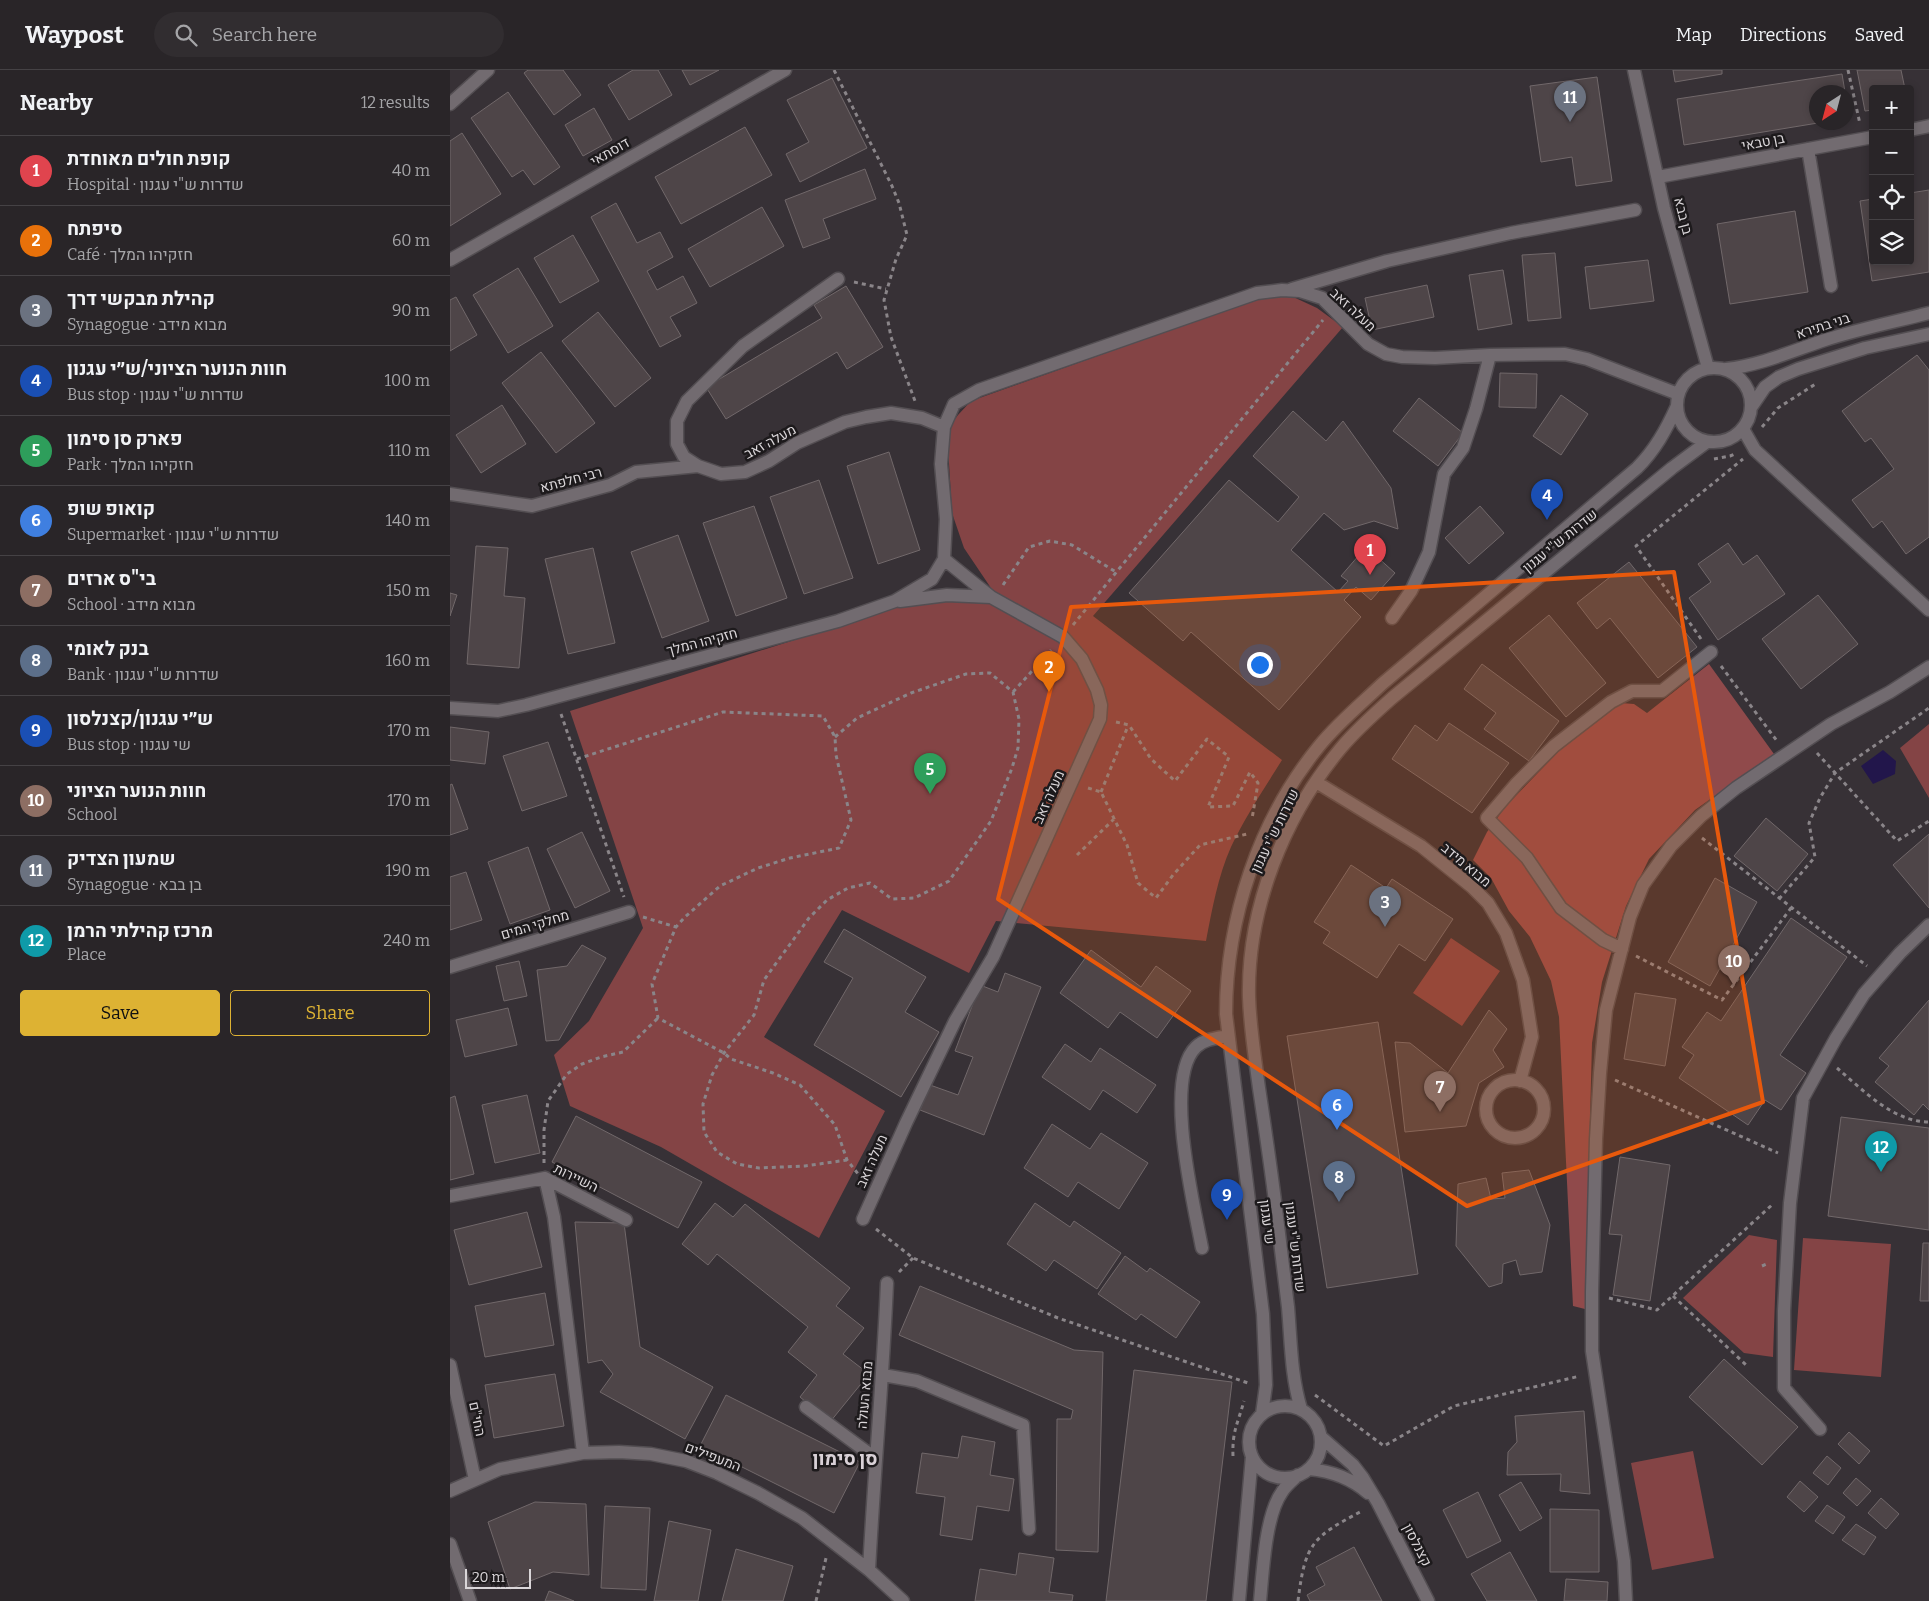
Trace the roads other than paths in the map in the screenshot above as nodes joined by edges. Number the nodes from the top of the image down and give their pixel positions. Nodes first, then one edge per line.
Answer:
1 (488, 70) edge
2 (784, 70) edge
3 (1634, 70) edge
4 (450, 104) edge
5 (1929, 126) edge
6 (1914, 129) edge
7 (1868, 138) edge
8 (1808, 149) junction
9 (1658, 177) junction
10 (1635, 210) dead end
11 (450, 260) edge
12 (838, 279) road end
13 (1831, 286) dead end
14 (1287, 290) junction
15 (1929, 313) edge
16 (1929, 334) edge
17 (1490, 355) junction
18 (1708, 368) junction
19 (1726, 369) junction
20 (1678, 400) junction
21 (1752, 406) junction
22 (944, 427) junction
23 (1743, 429) junction
24 (1707, 442) junction
25 (698, 466) junction
26 (450, 494) edge
27 (944, 559) junction
28 (991, 597) junction
29 (895, 601) junction
30 (1929, 610) edge
31 (1392, 618) dead end
32 (1711, 652) dead end
33 (1929, 667) edge
34 (450, 708) edge
35 (1316, 782) junction
36 (629, 912) road end
37 (1929, 925) edge
38 (1622, 949) junction
39 (450, 967) edge
40 (1228, 1036) junction
41 (1520, 1081) junction
42 (544, 1178) junction
43 (450, 1196) edge
44 (863, 1219) road end
45 (626, 1220) dead end
46 (1202, 1248) dead end
47 (887, 1283) dead end
48 (450, 1365) edge
49 (883, 1375) junction
50 (806, 1407) dead end
51 (1301, 1409) junction
52 (1262, 1414) junction
53 (1820, 1429) dead end
54 (1321, 1436) junction
55 (583, 1452) junction
56 (1252, 1456) junction
57 (875, 1458) junction
58 (1303, 1472) junction
59 (475, 1480) junction
60 (450, 1491) edge
61 (1378, 1503) junction
62 (1029, 1529) dead end
63 (450, 1544) edge
64 (869, 1570) junction
65 (470, 1601) edge
66 (903, 1601) edge
67 (1239, 1601) edge
68 (1260, 1601) edge
69 (1428, 1601) edge
70 (1626, 1601) edge

1 - 4 street
2 - 11 street, דוסתאי
3 - 9 street, בן בבא
5 - 6 street
7 - 8 street, בן טבאי
8 - 9 street, בן טבאי
8 - 13 street
9 - 18 street, בן בבא
10 - 14 street
12 - 25 street, מעלה זאב
14 - 17 street, מעלה זאב
14 - 22 street, מעלה זאב
15 - 19 street, בני בתירא
16 - 21 street
17 - 20 street, מעלה זאב
17 - 31 street
18 - 19 street
18 - 20 street
19 - 21 street
20 - 24 street
20 - 40 street, שדרות ש"י עגנון
21 - 23 street
22 - 25 street, מעלה זאב
22 - 27 street, מעלה זאב
23 - 24 street
23 - 30 street
24 - 35 street, שדרות ש"י עגנון
25 - 26 street, רבי חלפתא
27 - 28 street, מעלה זאב
27 - 29 street, חזקיהו המלך
28 - 29 street
28 - 44 street, מעלה זאב
29 - 34 street, חזקיהו המלך
32 - 38 street
33 - 38 street
35 - 41 street, מבוא מידב
35 - 51 street, שדרות ש"י עגנון
36 - 39 street, מחלקי המים
37 - 53 street
38 - 70 street
40 - 46 street
40 - 52 street, שי עגנון
41 - 41 street
42 - 43 street, השיירות
42 - 45 street, השיירות
42 - 55 street
47 - 49 street, מבוא העולה
48 - 59 street, החי"ם
49 - 57 street, מבוא העולה
49 - 62 street
50 - 57 street
51 - 52 street
51 - 54 street
52 - 56 street
54 - 58 street
54 - 61 street
55 - 59 street, המעפילים
55 - 64 street, המעפילים
56 - 58 street
56 - 67 street
57 - 64 street, מבוא העולה
58 - 61 street
58 - 68 street
59 - 60 street, המעפילים
61 - 69 street, קצנלסון
63 - 65 street
64 - 66 street, המעפילים

